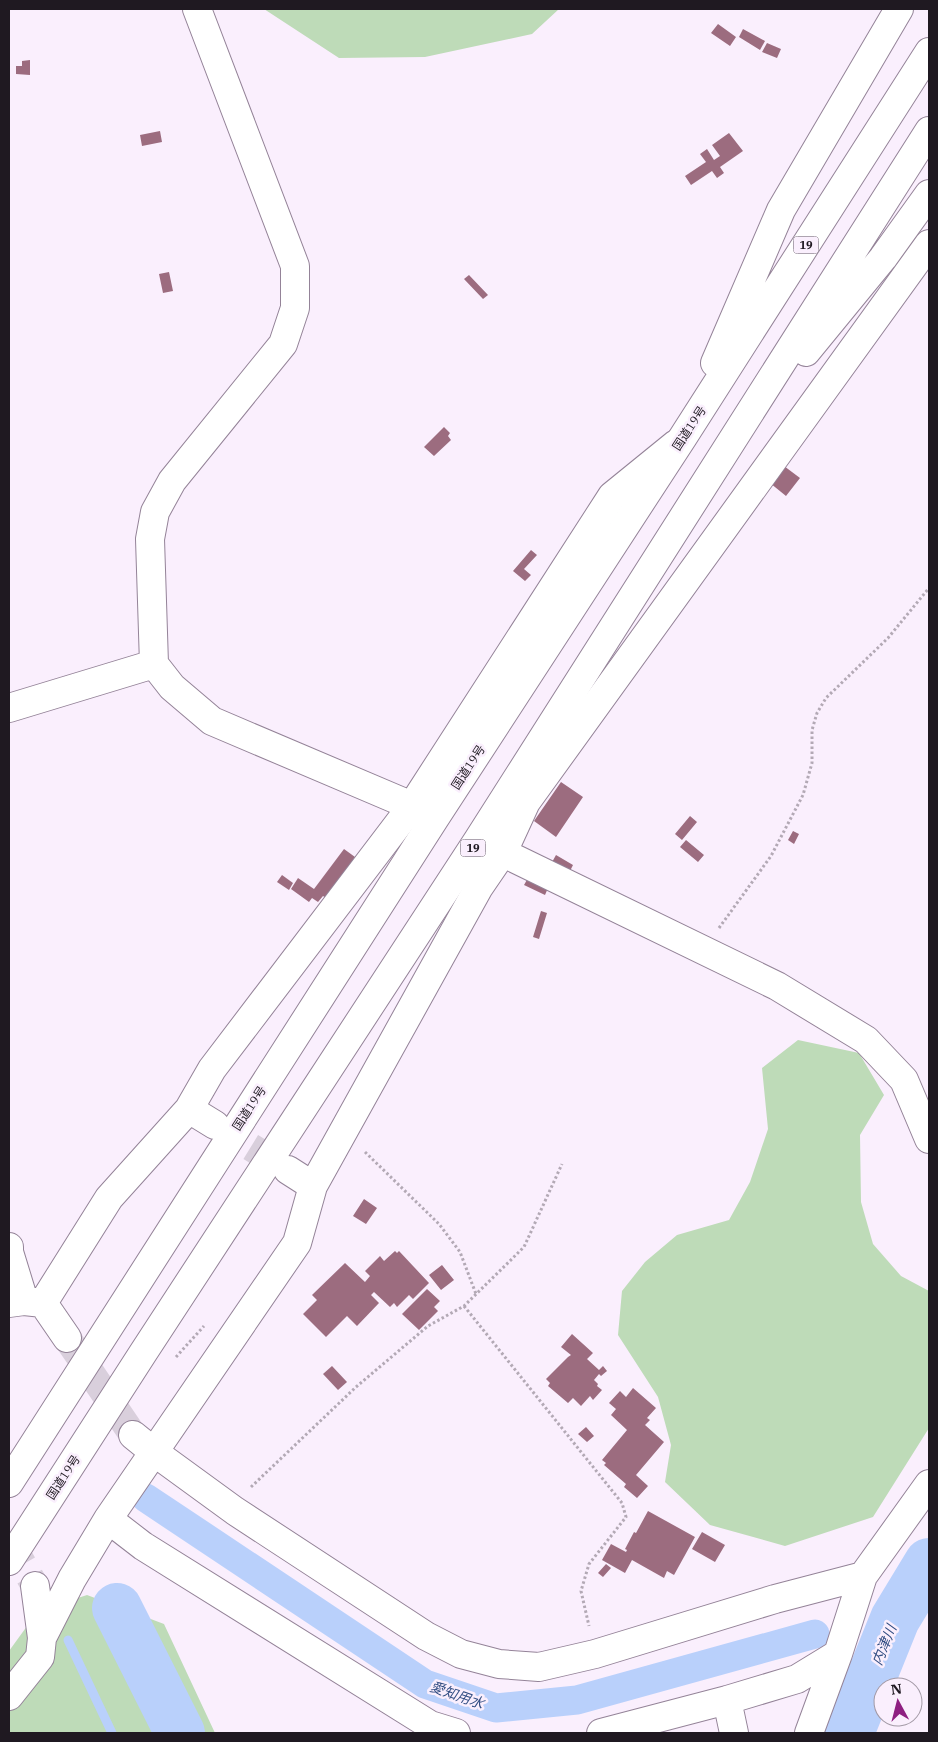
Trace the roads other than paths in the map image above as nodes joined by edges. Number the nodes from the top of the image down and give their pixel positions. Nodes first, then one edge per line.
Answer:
1 (197, 9) edge
2 (899, 9) edge
3 (929, 52) edge
4 (929, 131) edge
5 (929, 194) edge
6 (929, 244) edge
7 (683, 438) junction
8 (727, 449) junction
9 (154, 664) junction
10 (9, 708) edge
11 (423, 812) junction
12 (478, 840) junction
13 (503, 852) junction
14 (188, 1108) junction
15 (215, 1125) tunnel mouth
16 (929, 1139) edge
17 (288, 1170) tunnel mouth
18 (313, 1186) junction
19 (9, 1247) edge
20 (25, 1302) edge
21 (67, 1338) tunnel mouth
22 (133, 1435) tunnel mouth
23 (154, 1452) junction
24 (9, 1483) edge
25 (929, 1484) edge
26 (108, 1519) junction
27 (9, 1561) edge
28 (862, 1576) junction
29 (34, 1586) tunnel mouth
30 (42, 1638) junction
31 (838, 1654) junction
32 (9, 1696) edge
33 (726, 1700) junction
34 (456, 1733) edge
35 (601, 1733) edge
36 (734, 1733) edge
37 (809, 1733) edge

1 - 9 main road
2 - 7 main road
3 - 7 main road, 国道19号 / 19
4 - 8 main road, 国道19号 / 19
5 - 8 main road
6 - 13 main road
7 - 11 main road, 国道19号 / 19
8 - 12 main road, 国道19号 / 19
9 - 10 main road
9 - 11 main road
11 - 14 main road
11 - 24 main road, 国道19号 / 19
12 - 13 main road
12 - 27 main road, 国道19号 / 19
13 - 16 main road
13 - 18 main road
14 - 15 main road
14 - 20 main road
17 - 18 main road
18 - 23 main road
19 - 20 main road
20 - 21 main road
22 - 23 main road
23 - 26 main road
23 - 28 main road
25 - 28 main road
26 - 30 main road
26 - 34 main road
28 - 31 main road
29 - 30 main road
30 - 32 main road
31 - 33 main road
31 - 37 main road
33 - 35 main road
33 - 36 main road

